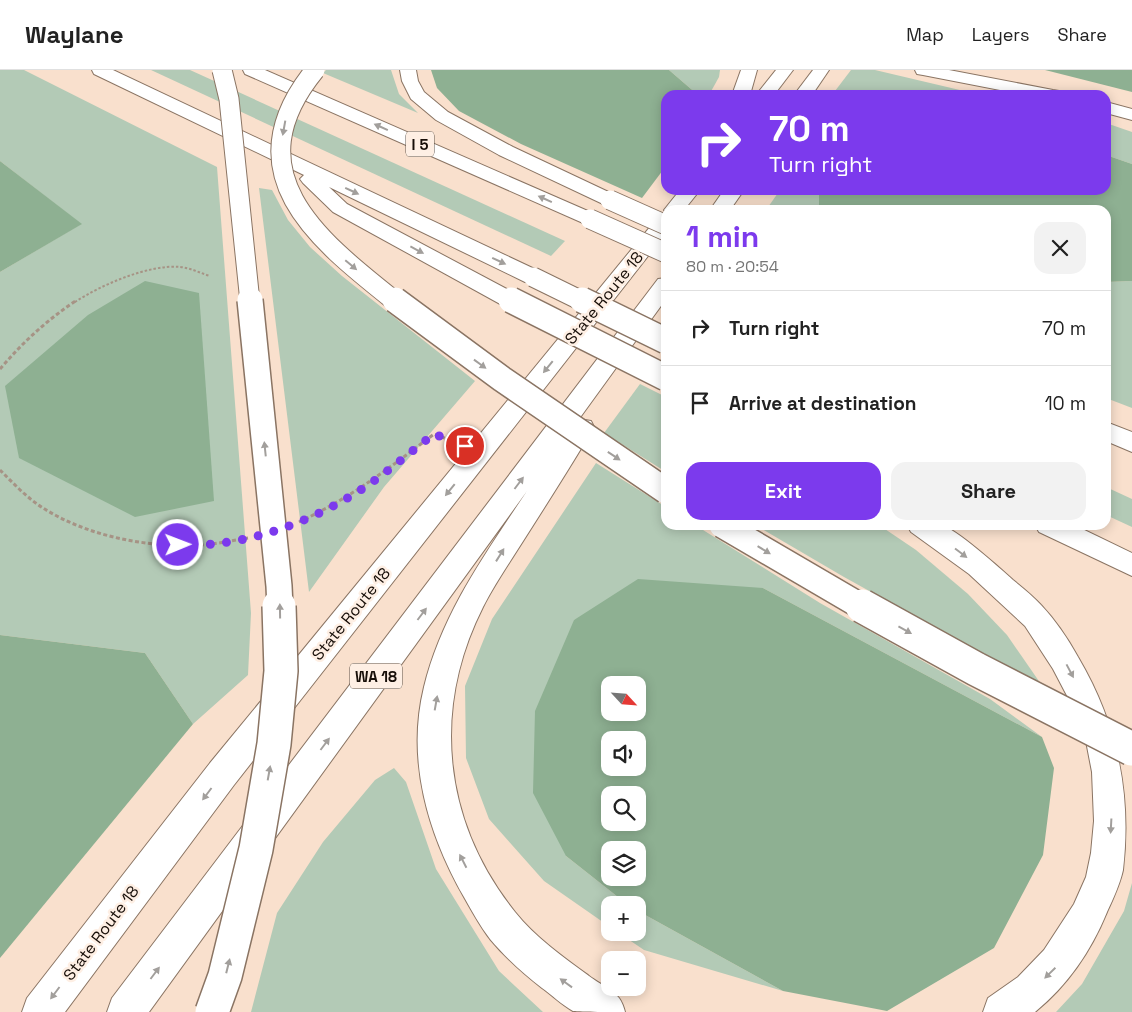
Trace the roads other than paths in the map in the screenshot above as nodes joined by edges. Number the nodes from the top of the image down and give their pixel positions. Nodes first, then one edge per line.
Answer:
1 (100, 70) edge
2 (222, 70) edge
3 (250, 70) edge
4 (315, 70) edge
5 (408, 70) edge
6 (750, 70) edge
7 (785, 70) edge
8 (821, 70) edge
9 (923, 70) edge
10 (960, 70) edge
11 (743, 90) edge
12 (769, 90) edge
13 (807, 90) edge
14 (1023, 90) joint
15 (1111, 109) edge
16 (1132, 115) edge
17 (292, 163) junction
18 (661, 223) edge
19 (661, 226) edge
20 (661, 251) edge
21 (661, 291) edge
22 (661, 339) edge
23 (625, 340) junction
24 (661, 376) edge
25 (1111, 432) edge
26 (1132, 443) edge
27 (1111, 446) edge
28 (1132, 455) edge
29 (661, 488) edge
30 (730, 530) edge
31 (928, 530) edge
32 (1059, 530) edge
33 (1132, 565) edge
34 (1132, 749) edge
35 (41, 1012) edge
36 (126, 1012) edge
37 (212, 1012) edge
38 (606, 1012) edge
39 (1002, 1012) edge

1 - 17 highway
37 -> 2 highway, bridge
20 -> 3 highway, I 5, bridge
4 -> 29 highway, bridge
5 - 18 highway, bridge
6 - 11 highway
7 - 12 highway
8 - 13 highway
9 - 14 highway
10 - 14 highway
15 - 16 highway
17 -> 22 highway, bridge
17 -> 24 highway, bridge
19 -> 35 highway, State Route 18
21 - 23 highway, WA 18
36 -> 23 highway, WA 18
38 -> 23 highway
25 - 26 highway
27 - 28 highway
30 -> 34 highway, bridge
31 -> 39 highway
32 - 33 highway

